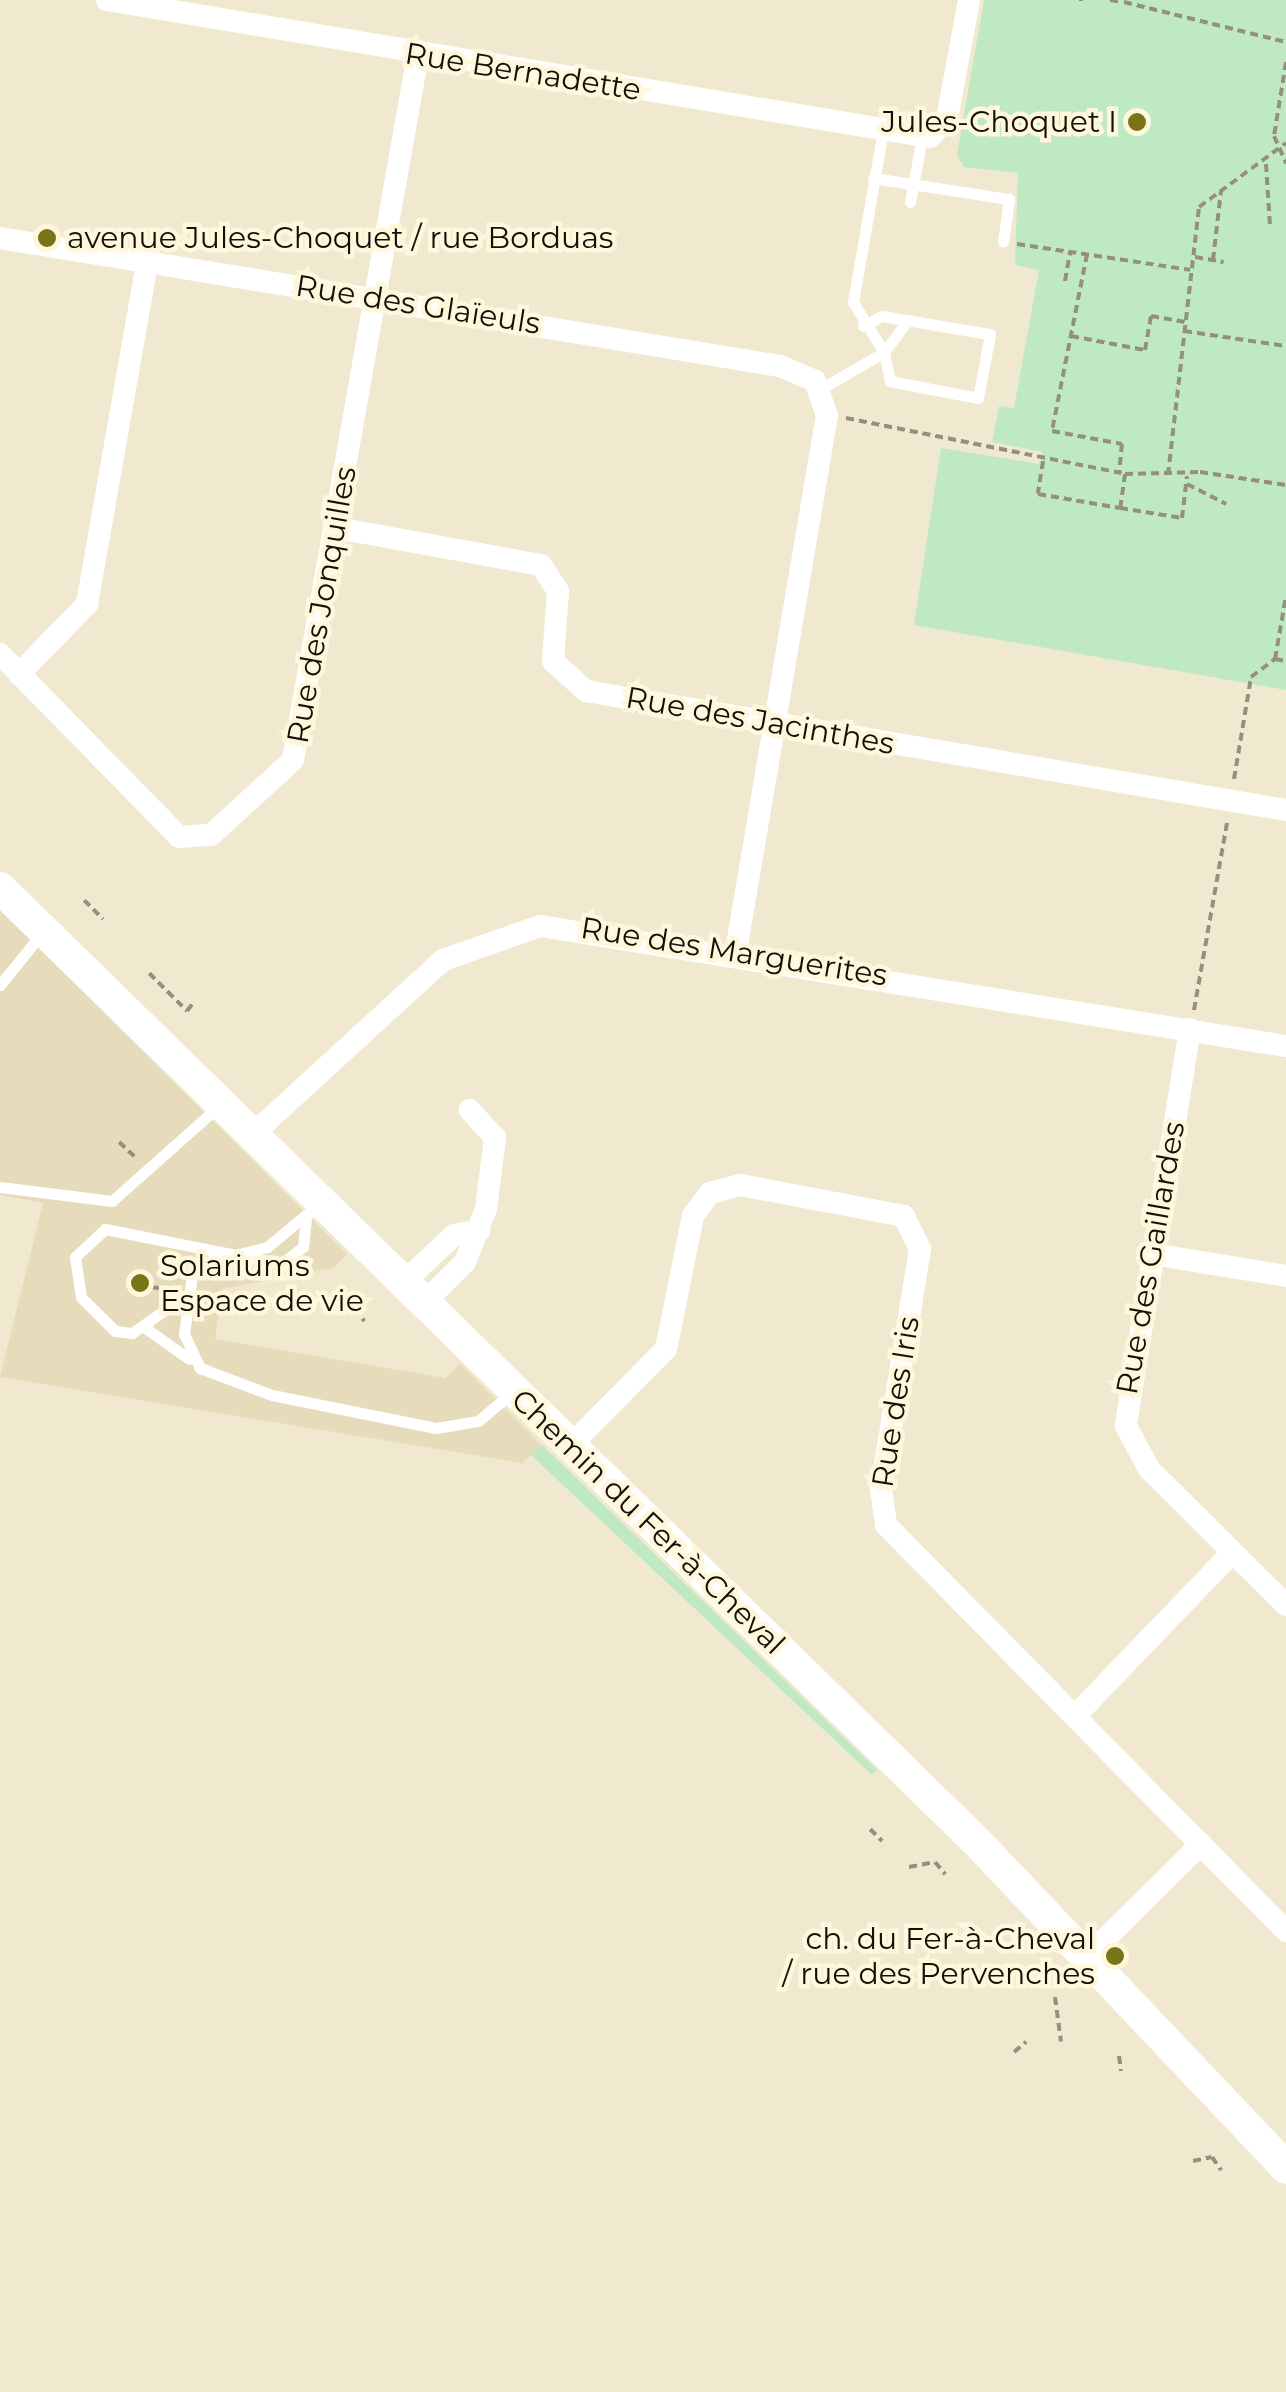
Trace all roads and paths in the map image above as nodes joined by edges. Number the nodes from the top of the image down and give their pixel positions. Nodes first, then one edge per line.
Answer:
1 (107, 0) edge
2 (969, 0) edge
3 (1110, 0) edge
4 (1124, 1) edge
5 (1286, 42) edge
6 (418, 55) junction
7 (1286, 62) edge
8 (882, 130) junction
9 (930, 136) junction
10 (1286, 143) edge
11 (1279, 156) junction
12 (1286, 163) edge
13 (1266, 164) junction
14 (873, 178) junction
15 (914, 184) junction
16 (1221, 190) junction
17 (910, 202) dead end
18 (1270, 226) dead end
19 (0, 238) edge
20 (1003, 242) dead end
21 (1020, 244) dead end
22 (1070, 252) junction
23 (1088, 254) junction
24 (1192, 256) junction
25 (1213, 260) junction
26 (147, 262) junction
27 (1224, 262) dead end
28 (1190, 270) junction
29 (1065, 282) dead end
30 (376, 298) junction
31 (908, 320) junction
32 (1185, 322) junction
33 (864, 326) junction
34 (1184, 332) junction
35 (1071, 336) junction
36 (1286, 346) edge
37 (884, 352) junction
38 (823, 392) junction
39 (841, 418) dead end
40 (1044, 460) junction
41 (1193, 464) dead end
42 (1122, 473) junction
43 (1189, 473) junction
44 (1168, 476) junction
45 (1186, 483) junction
46 (1286, 485) edge
47 (1226, 504) dead end
48 (1120, 508) junction
49 (337, 528) junction
50 (1286, 596) edge
51 (0, 654) edge
52 (1275, 659) junction
53 (1286, 661) edge
54 (19, 674) junction
55 (775, 725) junction
56 (1233, 786) dead end
57 (1286, 810) edge
58 (1228, 815) dead end
59 (0, 888) edge
60 (84, 900) dead end
61 (103, 918) dead end
62 (44, 931) junction
63 (736, 951) junction
64 (149, 973) dead end
65 (0, 984) edge
66 (193, 1003) dead end
67 (1192, 1022) junction
68 (1286, 1046) edge
69 (220, 1104) junction
70 (470, 1110) dead end
71 (252, 1135) junction
72 (119, 1142) dead end
73 (150, 1171) junction
74 (0, 1187) edge
75 (314, 1210) junction
76 (240, 1254) junction
77 (1152, 1254) junction
78 (1286, 1276) edge
79 (151, 1287) dead end
80 (160, 1288) dead end
81 (414, 1292) junction
82 (189, 1294) junction
83 (348, 1297) dead end
84 (364, 1320) dead end
85 (144, 1327) junction
86 (193, 1361) junction
87 (514, 1391) junction
88 (570, 1446) junction
89 (1232, 1554) junction
90 (1286, 1605) edge
91 (1075, 1716) junction
92 (870, 1829) dead end
93 (882, 1841) dead end
94 (1200, 1844) junction
95 (909, 1868) dead end
96 (945, 1874) dead end
97 (1286, 1931) edge
98 (1089, 1955) junction
99 (1055, 1997) dead end
100 (1026, 2042) dead end
101 (1060, 2042) dead end
102 (1014, 2052) dead end
103 (1119, 2056) dead end
104 (1121, 2071) dead end
105 (1192, 2161) dead end
106 (1286, 2168) edge
107 (1221, 2170) dead end

1 - 6 street, Rue Bernadette
2 - 9 street
3 - 4 path
4 - 5 path
6 - 8 street, Rue Bernadette
6 - 30 street, Rue des Jonquilles
7 - 11 path
8 - 9 street, Rue Bernadette
8 - 14 lane
9 - 15 lane
10 - 11 path
11 - 12 path
11 - 13 path
13 - 16 path
13 - 18 path
14 - 15 lane
14 - 33 lane
15 - 17 lane
15 - 20 lane
16 - 24 path
16 - 25 path
19 - 26 street, Rue des Glaïeuls
21 - 22 path
22 - 23 path
22 - 29 path
23 - 28 path
23 - 35 path
24 - 25 path
24 - 28 path
25 - 27 path
26 - 30 street, Rue des Glaïeuls
26 - 54 street
28 - 32 path
30 - 38 street, Rue des Glaïeuls
30 - 49 street, Rue des Jonquilles
31 - 33 lane
31 - 37 lane
31 - 37 lane
32 - 34 path
32 - 35 path
33 - 37 lane
34 - 36 path
34 - 44 path
35 - 42 path
37 - 38 lane
38 - 55 street
39 - 40 path
40 - 42 path
40 - 48 path
41 - 43 path
42 - 44 path
42 - 48 path
43 - 44 path
43 - 45 path
43 - 46 path
45 - 47 path
45 - 48 path
49 - 54 street, Rue des Jonquilles
49 - 55 street, Rue des Jacinthes
50 - 52 path
51 - 54 street, Rue des Jonquilles
52 - 53 path
52 - 56 path
55 - 57 street, Rue des Jacinthes
55 - 63 street
58 - 67 path
59 - 62 street, Chemin du Fer-à-Cheval
60 - 61 path
62 - 65 lane
62 - 69 street, Chemin du Fer-à-Cheval
63 - 67 street, Rue des Marguerites
63 - 71 street, Rue des Marguerites
64 - 66 path
67 - 68 street, Rue des Marguerites
67 - 77 street, Rue des Gaillardes
69 - 71 street, Chemin du Fer-à-Cheval
69 - 73 lane
70 - 81 street
71 - 75 street, Chemin du Fer-à-Cheval
72 - 73 path
73 - 74 lane
75 - 76 lane
75 - 76 lane
75 - 81 street, Chemin du Fer-à-Cheval
76 - 82 lane
76 - 85 lane
77 - 78 street
77 - 89 street, Rue des Gaillardes
79 - 80 path
81 - 87 street, Chemin du Fer-à-Cheval
82 - 85 lane
82 - 86 lane
83 - 84 path
85 - 86 lane
86 - 87 lane
87 - 88 street, Chemin du Fer-à-Cheval
88 - 91 street, Rue des Iris
88 - 98 street, Chemin du Fer-à-Cheval
89 - 90 street, Rue des Gaillardes
89 - 91 street
91 - 94 street, Rue des Iris
92 - 93 path
94 - 97 street, Rue des Iris
94 - 98 street
95 - 96 path
98 - 106 street, Chemin du Fer-à-Cheval
99 - 101 path
100 - 102 path
103 - 104 path
105 - 107 path

